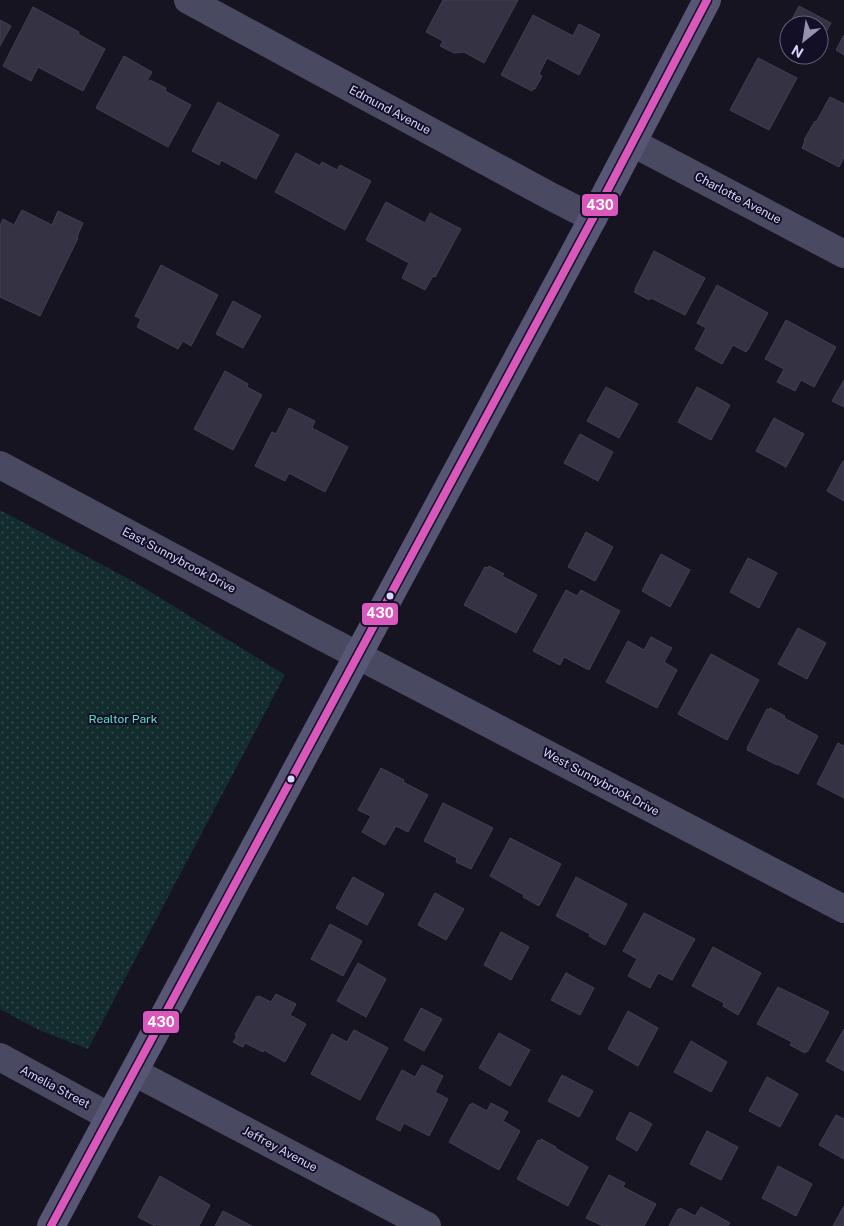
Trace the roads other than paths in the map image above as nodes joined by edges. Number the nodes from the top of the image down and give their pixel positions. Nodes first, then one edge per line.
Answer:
1 (188, 0) edge
2 (706, 0) edge
3 (633, 143) junction
4 (593, 218) junction
5 (844, 254) edge
6 (0, 465) edge
7 (358, 655) junction
8 (844, 909) edge
9 (0, 1058) edge
10 (134, 1072) junction
11 (110, 1117) junction
12 (51, 1226) edge
13 (427, 1226) edge

1 - 4 street, Edmund Avenue
2 - 3 main road
3 - 4 main road
3 - 5 street, Charlotte Avenue
4 - 7 main road
6 - 7 street, East Sunnybrook Drive
7 - 8 street, West Sunnybrook Drive
7 - 10 main road
9 - 11 street, Amelia Street
10 - 11 main road
10 - 13 street, Jeffrey Avenue
11 - 12 main road

